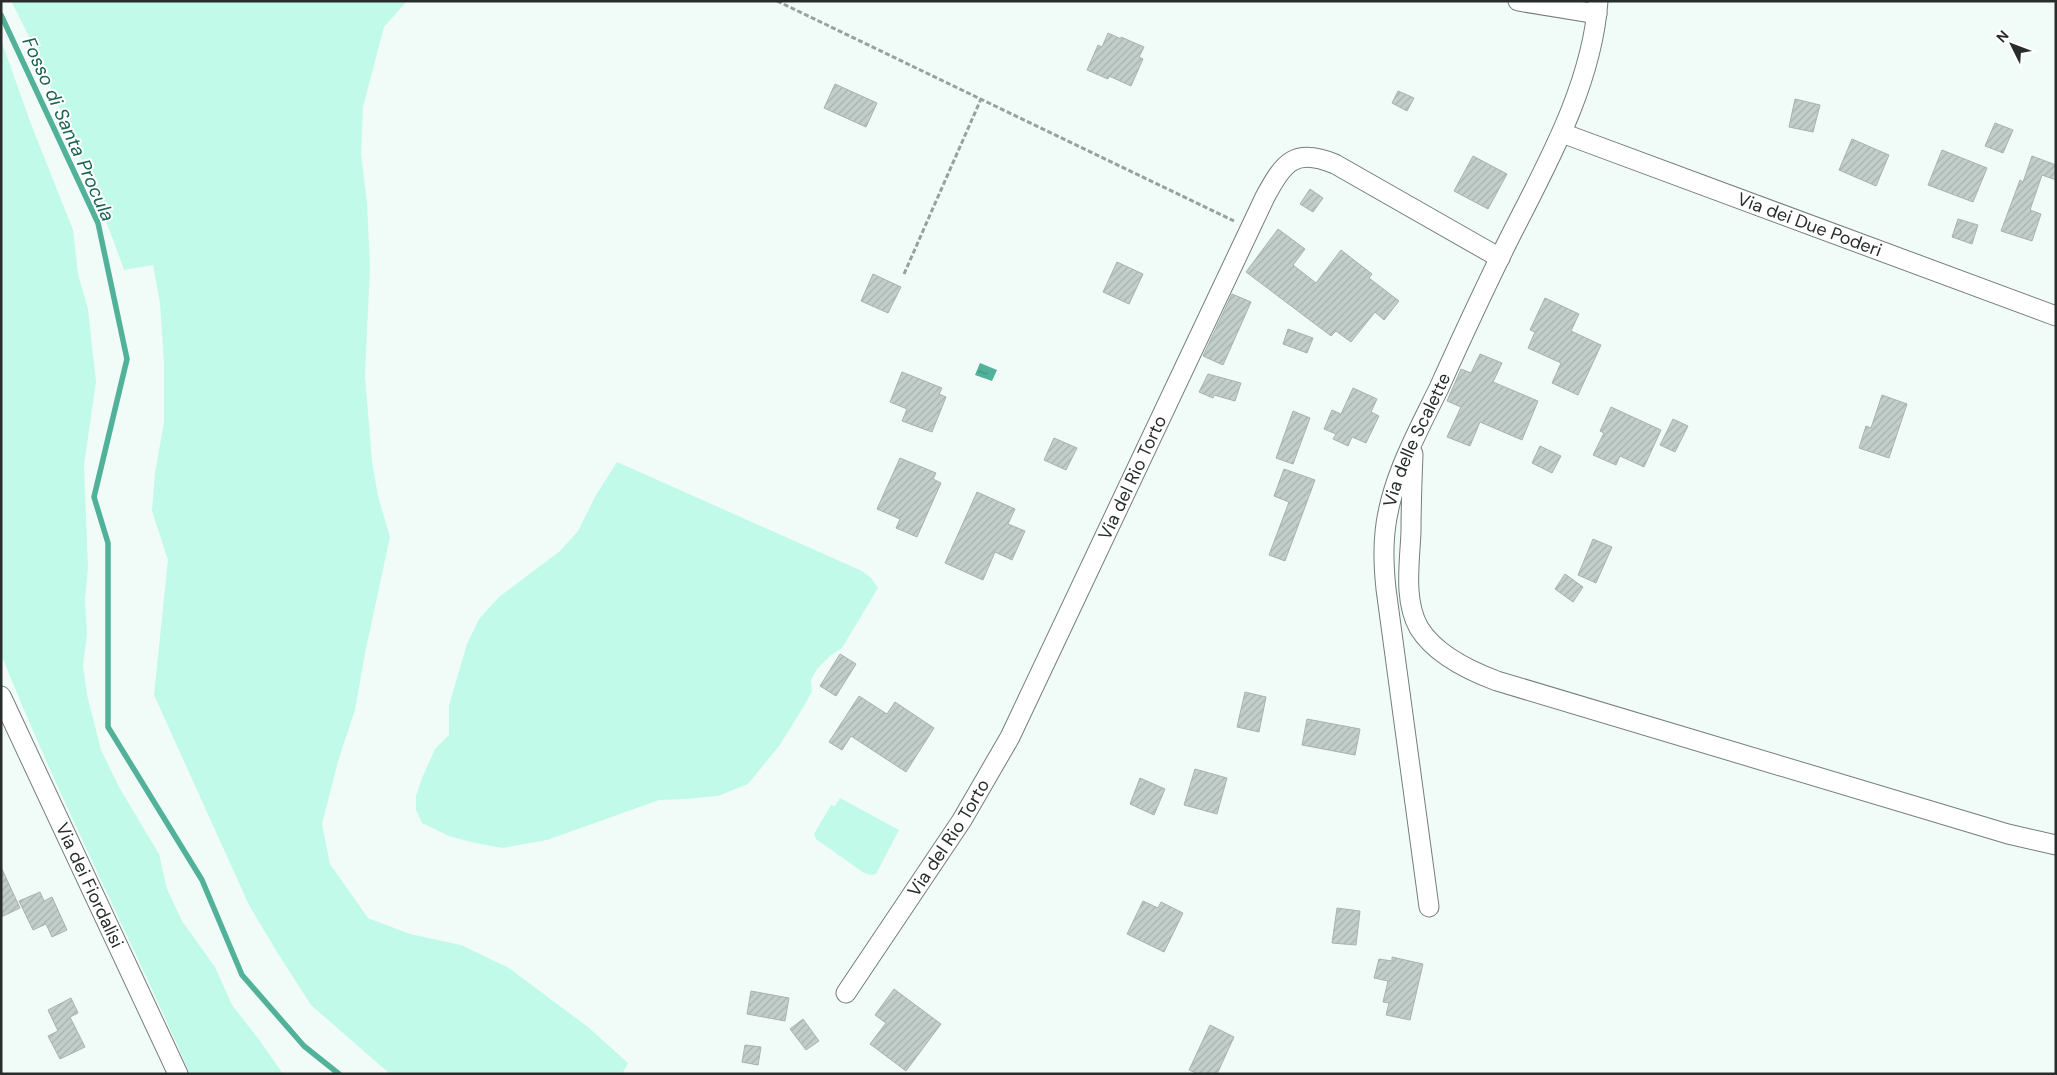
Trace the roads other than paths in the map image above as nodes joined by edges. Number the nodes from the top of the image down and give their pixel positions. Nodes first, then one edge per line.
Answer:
1 (1518, 1) edge
2 (1598, 7) edge
3 (1562, 133) junction
4 (1500, 258) junction
5 (2056, 316) edge
6 (1414, 440) junction
7 (1, 696) edge
8 (2056, 845) edge
9 (1429, 907) dead end
10 (846, 993) dead end
11 (178, 1074) edge

1 - 2 street
2 - 3 street, Via delle Scalette
3 - 4 street, Via delle Scalette
3 - 5 street, Via dei Due Poderi
4 - 6 street, Via delle Scalette
4 - 10 street, Via del Rio Torto
6 - 8 street
6 - 9 street, Via delle Scalette
7 - 11 street, Via dei Fiordalisi

